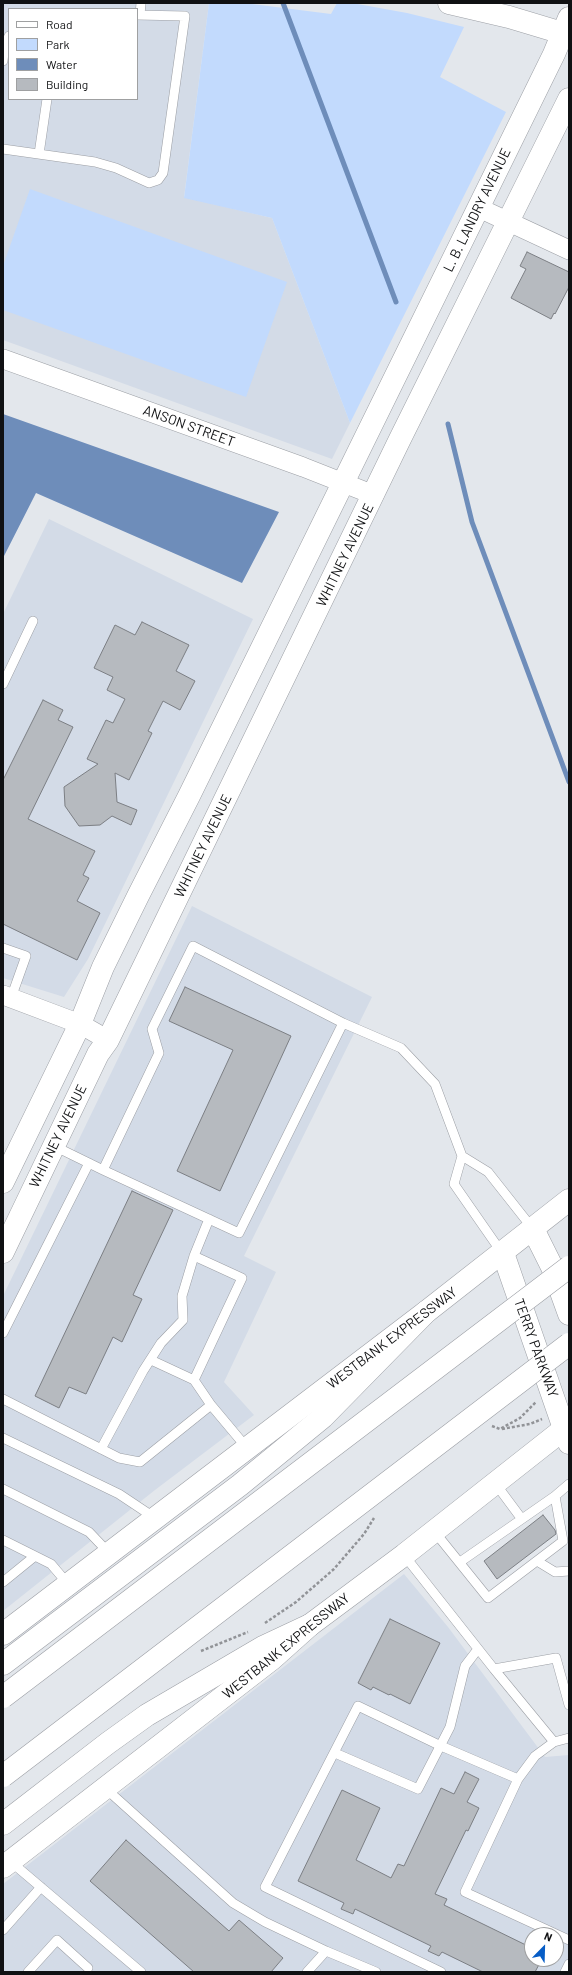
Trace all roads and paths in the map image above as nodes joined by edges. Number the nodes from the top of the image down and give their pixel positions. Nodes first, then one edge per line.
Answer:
1 (141, 3) edge
2 (449, 3) edge
3 (138, 15) edge
4 (567, 29) edge
5 (8, 38) edge
6 (3, 61) edge
7 (569, 99) edge
8 (47, 100) edge
9 (3, 148) edge
10 (39, 154) junction
11 (479, 208) junction
12 (509, 221) junction
13 (569, 250) edge
14 (3, 359) edge
15 (383, 402) joint
16 (343, 482) junction
17 (374, 495) junction
18 (33, 621) dead end
19 (3, 684) edge
20 (3, 948) edge
21 (7, 997) edge
22 (343, 1023) junction
23 (80, 1024) junction
24 (108, 1040) junction
25 (54, 1146) junction
26 (462, 1156) junction
27 (88, 1163) junction
28 (103, 1170) junction
29 (3, 1182) edge
30 (569, 1200) edge
31 (209, 1219) junction
32 (533, 1228) junction
33 (3, 1252) edge
34 (502, 1253) junction
35 (194, 1256) junction
36 (569, 1267) edge
37 (426, 1312) junction
38 (569, 1314) edge
39 (3, 1333) edge
40 (569, 1344) edge
41 (151, 1360) junction
42 (194, 1380) junction
43 (3, 1399) edge
44 (538, 1400) dead end
45 (211, 1405) junction
46 (539, 1406) dead end
47 (540, 1412) dead end
48 (500, 1429) dead end
49 (568, 1432) edge
50 (3, 1438) edge
51 (247, 1448) junction
52 (101, 1449) junction
53 (495, 1483) junction
54 (569, 1484) edge
55 (3, 1489) edge
56 (555, 1496) junction
57 (155, 1518) junction
58 (522, 1518) junction
59 (434, 1531) junction
60 (3, 1540) edge
61 (109, 1553) junction
62 (404, 1555) junction
63 (35, 1556) junction
64 (537, 1561) junction
65 (460, 1562) junction
66 (569, 1571) edge
67 (3, 1582) edge
68 (68, 1584) junction
69 (310, 1625) junction
70 (3, 1634) edge
71 (478, 1649) junction
72 (3, 1664) edge
73 (494, 1669) junction
74 (3, 1697) edge
75 (569, 1706) edge
76 (569, 1738) edge
77 (554, 1742) junction
78 (441, 1746) junction
79 (335, 1753) junction
80 (3, 1776) edge
81 (518, 1779) junction
82 (105, 1788) junction
83 (3, 1824) edge
84 (7, 1864) edge
85 (41, 1887) junction
86 (3, 1930) edge
87 (569, 1940) edge
88 (326, 1951) junction
89 (569, 1964) edge
90 (89, 1971) edge
91 (373, 1971) edge
92 (28, 1972) edge
93 (140, 1972) edge
94 (307, 1972) edge
95 (441, 1972) edge
96 (565, 1972) edge

1 - 3 lane
2 - 4 main road
3 - 10 lane
4 - 11 main road, L. B. LANDRY AVENUE
5 - 6 lane
7 - 12 main road
8 - 10 lane
9 - 10 lane
11 - 12 street
11 - 15 main road, L. B. LANDRY AVENUE
12 - 13 street
12 - 17 main road, WHITNEY AVENUE
14 - 16 street, ANSON STREET
15 - 16 main road, WHITNEY AVENUE
16 - 17 street, ANSON STREET
16 - 23 main road, WHITNEY AVENUE
17 - 24 main road, WHITNEY AVENUE
18 - 19 lane
20 - 21 lane
21 - 23 street
22 - 26 lane
22 - 28 lane
22 - 31 lane
23 - 24 street
23 - 29 main road, WHITNEY AVENUE
24 - 25 main road, WHITNEY AVENUE
25 - 27 lane
25 - 33 main road, WHITNEY AVENUE
26 - 32 lane
26 - 34 lane
27 - 28 lane
27 - 39 lane
28 - 31 lane
30 - 32 main road, WESTBANK EXPRESSWAY
31 - 35 lane
32 - 34 main road, WESTBANK EXPRESSWAY
32 - 38 main road
34 - 37 main road, WESTBANK EXPRESSWAY
34 - 49 main road, TERRY PARKWAY
35 - 41 lane
35 - 42 lane
36 - 74 main road, bridge
37 - 51 main road, WESTBANK EXPRESSWAY
37 - 72 main road
40 - 80 main road, bridge
41 - 42 lane
41 - 52 lane
42 - 45 lane
43 - 52 lane
44 - 46 path
45 - 51 lane
45 - 52 lane
47 - 48 path
49 - 53 main road, WESTBANK EXPRESSWAY
50 - 57 lane
51 - 57 main road, WESTBANK EXPRESSWAY
53 - 58 lane
53 - 59 main road, WESTBANK EXPRESSWAY
54 - 56 lane
55 - 61 lane
56 - 58 lane
56 - 64 lane
57 - 61 main road, WESTBANK EXPRESSWAY
58 - 65 lane
59 - 62 main road, WESTBANK EXPRESSWAY
59 - 65 lane
60 - 63 lane
61 - 68 main road, WESTBANK EXPRESSWAY
62 - 69 main road, WESTBANK EXPRESSWAY
62 - 71 lane
63 - 67 lane
63 - 68 lane
64 - 65 lane
64 - 66 lane
68 - 70 main road, WESTBANK EXPRESSWAY
69 - 82 main road, WESTBANK EXPRESSWAY
69 - 83 main road
71 - 73 lane
71 - 78 lane
73 - 75 lane
73 - 77 lane
76 - 77 lane
77 - 81 lane
78 - 79 lane
78 - 79 lane
78 - 81 lane
79 - 95 lane
81 - 87 lane
82 - 84 main road, WESTBANK EXPRESSWAY
82 - 88 lane
84 - 85 lane
85 - 86 lane
85 - 93 lane
88 - 91 lane
88 - 94 lane
89 - 96 lane
90 - 92 lane

